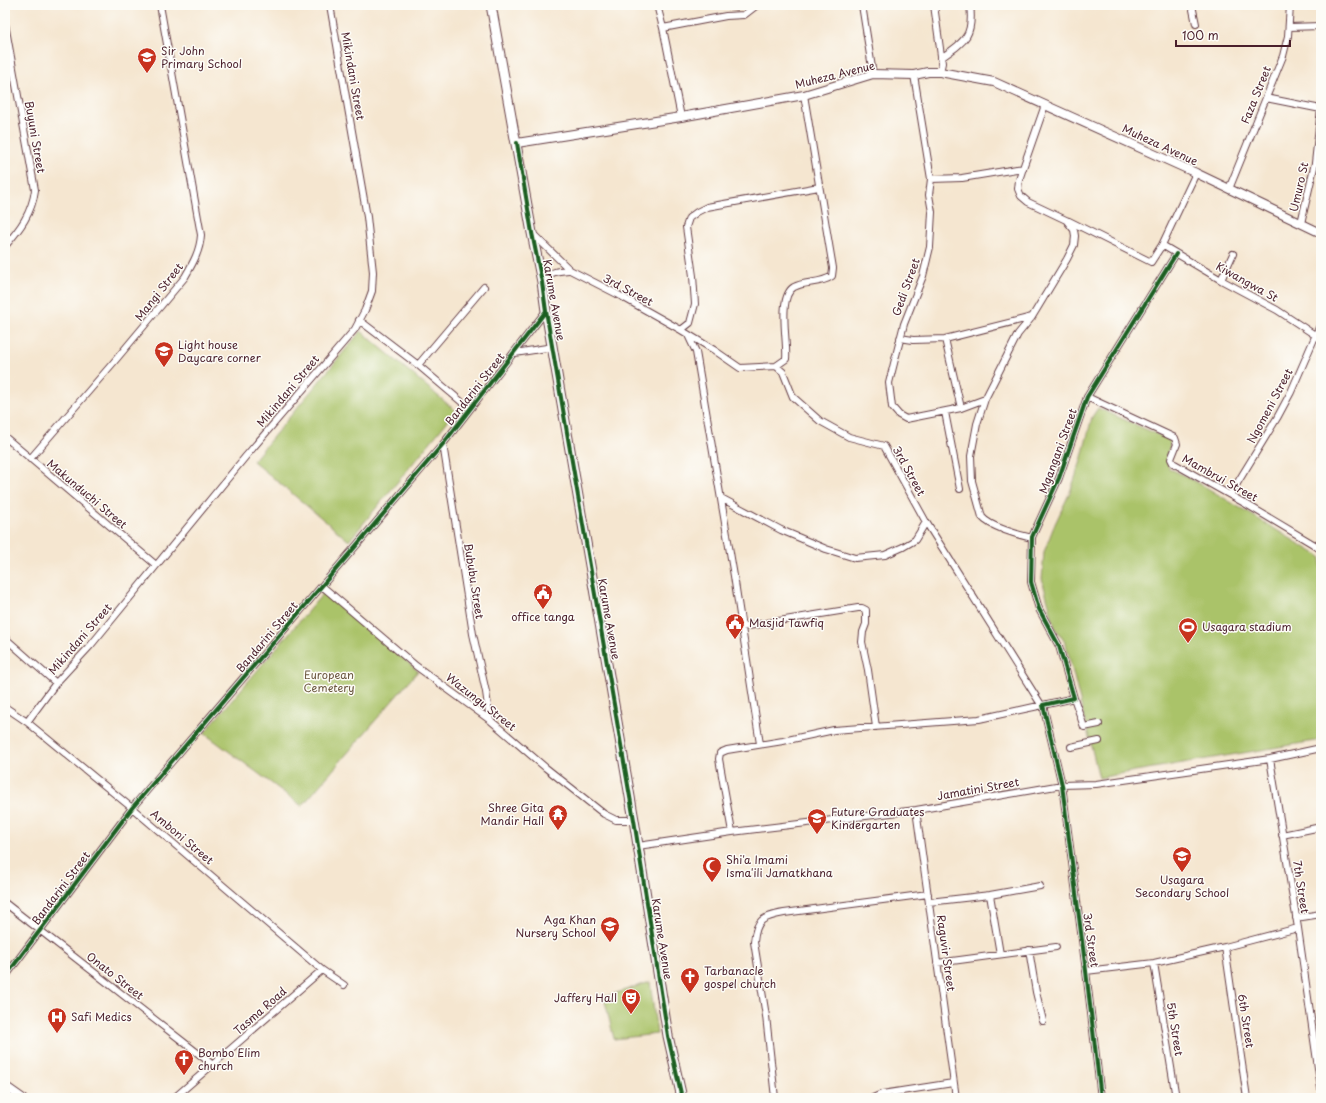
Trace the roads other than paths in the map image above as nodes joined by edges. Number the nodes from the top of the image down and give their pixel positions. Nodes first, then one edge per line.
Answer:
1 (160, 5) edge
2 (330, 5) edge
3 (492, 5) edge
4 (657, 5) edge
5 (757, 5) edge
6 (862, 5) edge
7 (934, 5) edge
8 (970, 5) edge
9 (1192, 5) edge
10 (1290, 5) edge
11 (5, 24) edge
12 (1196, 24) dead end
13 (1321, 26) edge
14 (1289, 27) junction
15 (663, 28) junction
16 (941, 58) junction
17 (940, 72) junction
18 (873, 74) junction
19 (914, 75) junction
20 (804, 95) junction
21 (1266, 98) junction
22 (1045, 105) junction
23 (1321, 108) edge
24 (681, 117) junction
25 (517, 143) junction
26 (1023, 168) junction
27 (1196, 174) junction
28 (931, 179) junction
29 (819, 187) junction
30 (1229, 189) junction
31 (1066, 220) junction
32 (1301, 223) junction
33 (532, 233) junction
34 (1321, 233) edge
35 (1162, 245) junction
36 (5, 246) edge
37 (1176, 254) junction
38 (1232, 254) dead end
39 (570, 270) junction
40 (1221, 280) junction
41 (542, 282) junction
42 (484, 287) dead end
43 (546, 312) junction
44 (1032, 317) junction
45 (359, 320) junction
46 (1321, 323) edge
47 (681, 330) junction
48 (688, 335) junction
49 (1314, 336) junction
50 (900, 338) junction
51 (945, 339) junction
52 (1321, 339) edge
53 (553, 347) junction
54 (515, 353) junction
55 (418, 365) junction
56 (776, 366) junction
57 (1087, 397) junction
58 (985, 399) junction
59 (961, 408) junction
60 (470, 409) junction
61 (946, 412) junction
62 (5, 437) edge
63 (443, 444) junction
64 (30, 459) junction
65 (960, 489) dead end
66 (1230, 495) junction
67 (721, 498) junction
68 (926, 522) junction
69 (1032, 538) junction
70 (1321, 550) edge
71 (156, 565) junction
72 (322, 586) junction
73 (742, 627) junction
74 (5, 638) edge
75 (56, 683) junction
76 (1074, 698) junction
77 (1042, 706) junction
78 (5, 707) edge
79 (490, 720) junction
80 (27, 722) junction
81 (1098, 724) dead end
82 (876, 727) junction
83 (1099, 741) dead end
84 (760, 744) junction
85 (1071, 747) dead end
86 (1321, 748) edge
87 (1270, 759) junction
88 (1062, 785) junction
89 (132, 808) junction
90 (916, 810) junction
91 (634, 820) junction
92 (1321, 827) edge
93 (732, 832) junction
94 (1282, 835) junction
95 (638, 846) junction
96 (1040, 886) dead end
97 (928, 894) junction
98 (990, 895) junction
99 (929, 902) junction
100 (5, 903) edge
101 (1321, 914) edge
102 (1296, 918) junction
103 (1298, 928) junction
104 (40, 931) junction
105 (1056, 947) dead end
106 (1225, 948) junction
107 (1029, 950) junction
108 (1000, 954) junction
109 (937, 963) junction
110 (1154, 963) junction
111 (322, 970) junction
112 (1086, 971) junction
113 (5, 977) edge
114 (344, 985) dead end
115 (1043, 1021) dead end
116 (213, 1065) junction
117 (954, 1083) junction
118 (5, 1086) edge
119 (1321, 1089) edge
120 (22, 1098) edge
121 (174, 1098) edge
122 (682, 1098) edge
123 (775, 1098) edge
124 (873, 1098) edge
125 (956, 1098) edge
126 (1101, 1098) edge
127 (1176, 1098) edge
128 (1247, 1098) edge

1 - 64 street, Mangi Street
2 - 45 street, Mikindani Street
3 - 25 main road, Karume Avenue
4 - 15 street
5 - 15 street
6 - 18 street
7 - 16 street
8 - 16 street
9 - 12 street
10 - 14 street, Faza Street
11 - 36 street, Buyuni Street
13 - 14 street
14 - 21 street, Faza Street
15 - 24 street
16 - 17 street
17 - 19 street, Muheza Avenue
17 - 22 street, Muheza Avenue
18 - 19 street, Muheza Avenue
18 - 20 street, Muheza Avenue
19 - 28 street, Gedi Street
20 - 24 street, Muheza Avenue
20 - 29 street
21 - 23 street
21 - 30 street, Faza Street
22 - 26 street
22 - 27 street, Muheza Avenue
23 - 32 street, Umuro St
24 - 25 street, Muheza Avenue
25 - 33 main road, Karume Avenue
26 - 28 street
26 - 31 street
27 - 30 street, Muheza Avenue
27 - 35 street
28 - 50 street, Gedi Street
29 - 47 street
29 - 56 street
30 - 32 street, Muheza Avenue
31 - 35 street
31 - 44 street
32 - 34 street, Muheza Avenue
33 - 39 street, 3rd Street
33 - 41 main road, Karume Avenue
35 - 37 street, Kiwangwa St
37 - 40 street, Kiwangwa St
37 - 57 street, Mgangani Street
38 - 40 street
39 - 41 street
39 - 47 street, 3rd Street
40 - 49 street, Kiwangwa St
41 - 43 main road, Karume Avenue
42 - 55 street
43 - 53 main road, Karume Avenue
43 - 54 street, Bandarini Street
44 - 51 street
44 - 58 street
45 - 55 street
45 - 71 street, Mikindani Street
46 - 49 street, Ngomeni Street
47 - 48 street, 3rd Street
48 - 56 street, 3rd Street
48 - 67 street
49 - 52 street, Kiwangwa St
49 - 66 street, Ngomeni Street
50 - 51 street
50 - 61 street, Gedi Street
51 - 59 street
53 - 54 street
53 - 91 main road, Karume Avenue
54 - 60 street, Bandarini Street
55 - 60 street
56 - 68 street, 3rd Street
57 - 66 street, Mambrui Street
57 - 69 street, Mgangani Street
58 - 59 street, Gedi Street
58 - 69 street
59 - 61 street, Gedi Street
60 - 63 street, Bandarini Street
61 - 65 street
62 - 64 street, Makunduchi Street
63 - 72 street, Bandarini Street
63 - 79 street, Bububu Street
64 - 71 street, Makunduchi Street
66 - 70 street, Mambrui Street
67 - 68 street
67 - 73 street
68 - 77 street, 3rd Street
69 - 76 street, Mgangani Street
71 - 75 street, Mikindani Street
72 - 79 street, Wazungu Street
72 - 89 street, Bandarini Street
73 - 82 street
73 - 84 street
74 - 75 street
75 - 80 street, Mikindani Street
76 - 77 street
76 - 81 street, Mgangani Street
77 - 82 street
77 - 88 street
78 - 80 street, Amboni Street
79 - 91 street, Wazungu Street
80 - 89 street, Amboni Street
82 - 84 street
83 - 85 street
84 - 93 street
86 - 87 street, Jamatini Street
87 - 88 street, Jamatini Street
87 - 94 street, 7th Street
88 - 90 street, Jamatini Street
88 - 112 street, 3rd Street
89 - 104 street, Bandarini Street
89 - 111 street, Amboni Street
90 - 93 street, Jamatini Street
90 - 97 street, Raguvir Street
91 - 95 main road, Karume Avenue
92 - 94 street
93 - 95 street, Jamatini Street
94 - 102 street, 7th Street
95 - 122 main road, Karume Avenue
96 - 98 street
97 - 99 street, Raguvir Street
97 - 123 street
98 - 99 street
98 - 108 street
99 - 109 street, Raguvir Street
100 - 104 street, Onato Street
101 - 102 street
102 - 103 street, 7th Street
103 - 106 street
103 - 119 street, 7th Street
104 - 113 street, Bandarini Street
104 - 116 street, Onato Street
105 - 107 street
106 - 110 street
106 - 128 street, 6th Street
107 - 108 street
107 - 115 street
108 - 109 street
109 - 117 street, Raguvir Street
110 - 112 street
110 - 127 street, 5th Street
111 - 114 street, Amboni Street
111 - 116 street, Tasma Road
112 - 126 street, 3rd Street
116 - 121 street, Tasma Road
117 - 124 street
117 - 125 street, Raguvir Street
118 - 120 street

